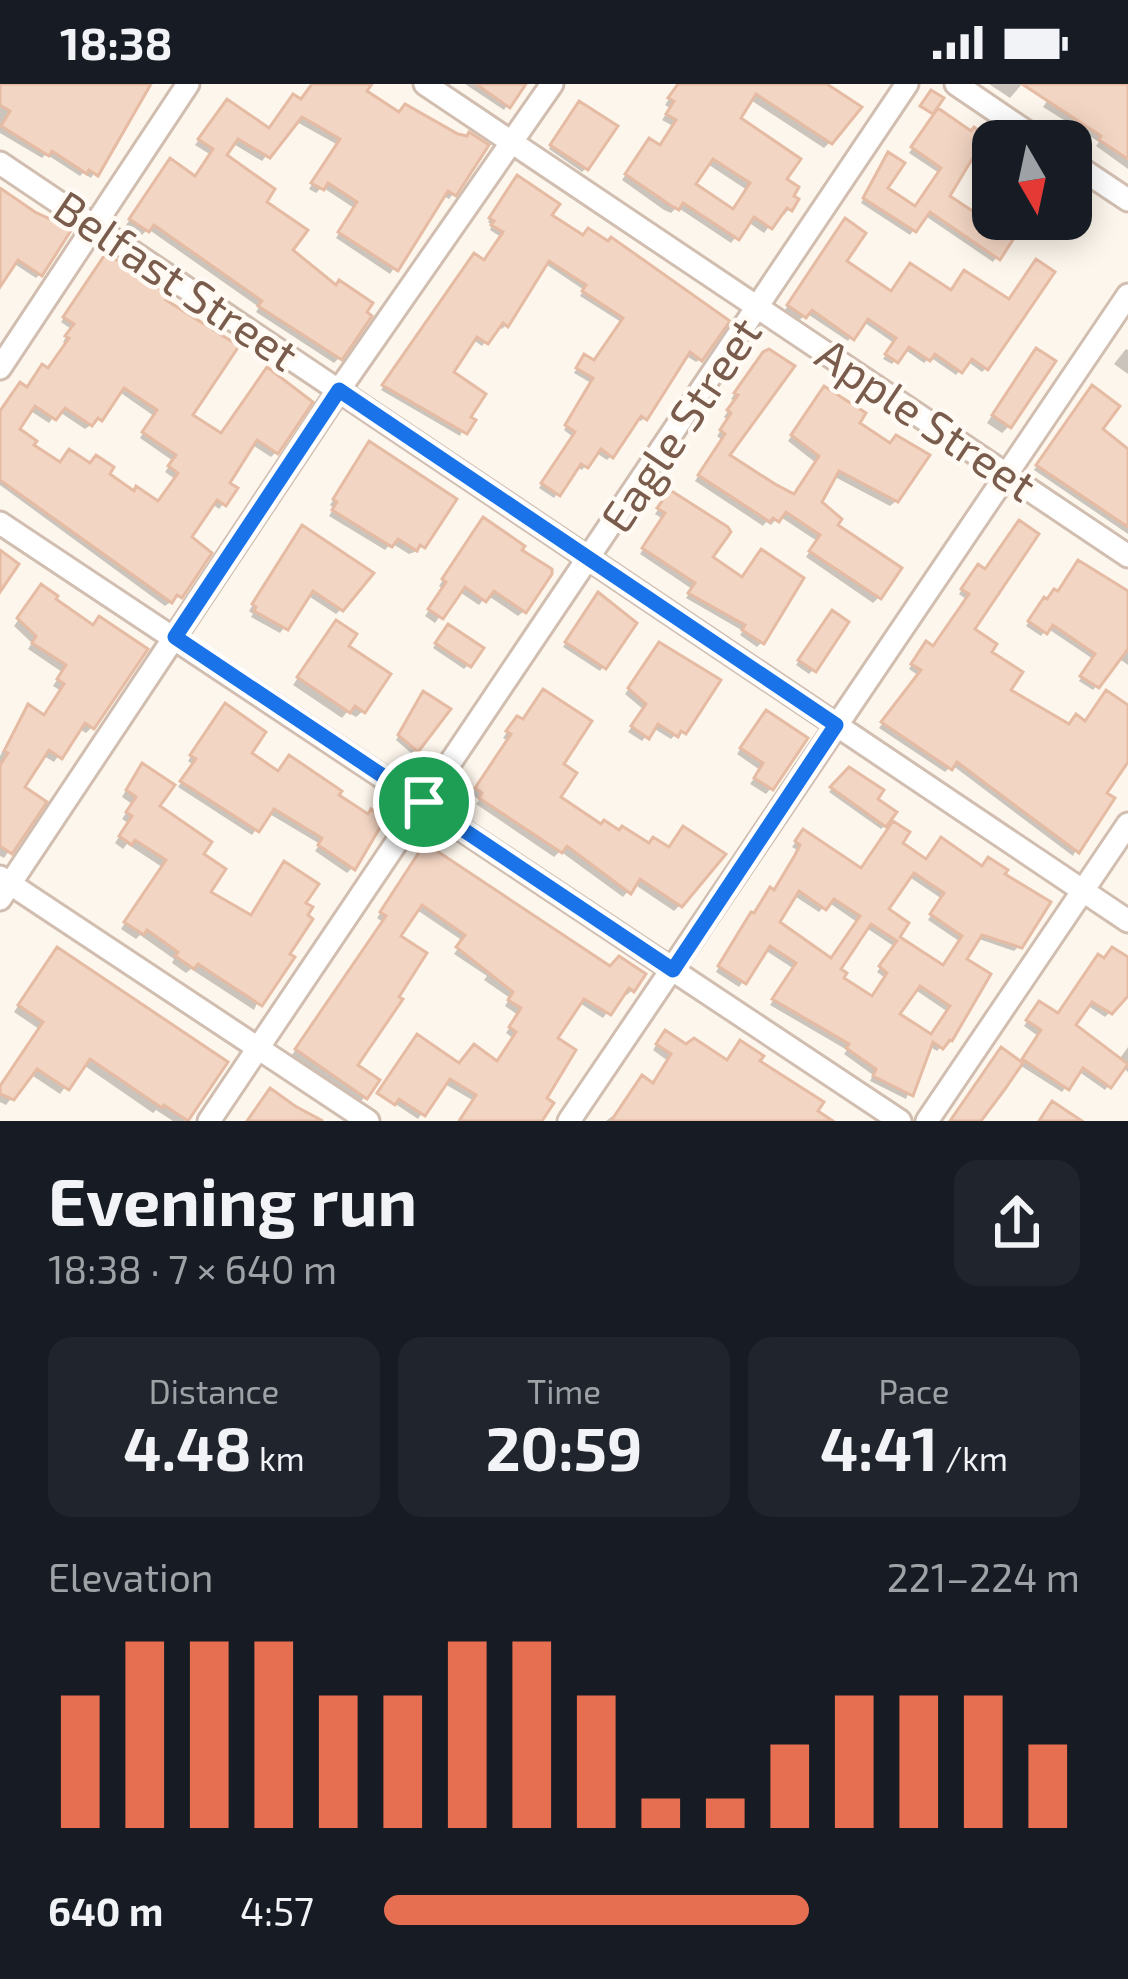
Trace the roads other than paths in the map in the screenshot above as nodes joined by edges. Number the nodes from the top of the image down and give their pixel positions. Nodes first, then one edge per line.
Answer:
1 (188, 84) edge
2 (425, 84) edge
3 (552, 84) edge
4 (908, 84) edge
5 (956, 84) edge
6 (1009, 120) edge
7 (511, 144) junction
8 (0, 163) edge
9 (1092, 176) edge
10 (1128, 200) edge
11 (92, 226) junction
12 (1128, 295) edge
13 (760, 308) junction
14 (0, 368) edge
15 (339, 390) junction
16 (1006, 474) junction
17 (0, 523) edge
18 (1128, 556) edge
19 (590, 559) junction
20 (175, 637) junction
21 (836, 725) junction
22 (424, 802) junction
23 (1128, 824) edge
24 (3, 886) edge
25 (1083, 891) junction
26 (1128, 921) edge
27 (673, 970) junction
28 (258, 1050) junction
29 (209, 1121) edge
30 (368, 1121) edge
31 (569, 1121) edge
32 (900, 1121) edge
33 (927, 1121) edge

1 - 11 street
2 - 7 street, Apple Street
3 - 7 street
4 - 13 street, Eagle Street
5 - 6 street
7 - 13 street, Apple Street
7 - 15 street
8 - 11 street, Belfast Street
9 - 10 street
11 - 14 street
11 - 15 street, Belfast Street
12 - 16 street
13 - 16 street, Apple Street
13 - 19 street, Eagle Street
15 - 19 street, Belfast Street
15 - 20 street
16 - 18 street, Apple Street
16 - 21 street
17 - 20 street
19 - 21 street, Belfast Street
19 - 22 street, Eagle Street
20 - 22 street
20 - 24 street
21 - 25 street, Belfast Street
21 - 27 street
22 - 27 street
22 - 28 street, Eagle Street
23 - 25 street
24 - 28 street
25 - 26 street, Belfast Street
25 - 33 street
27 - 31 street
27 - 32 street
28 - 29 street, Eagle Street
28 - 30 street

